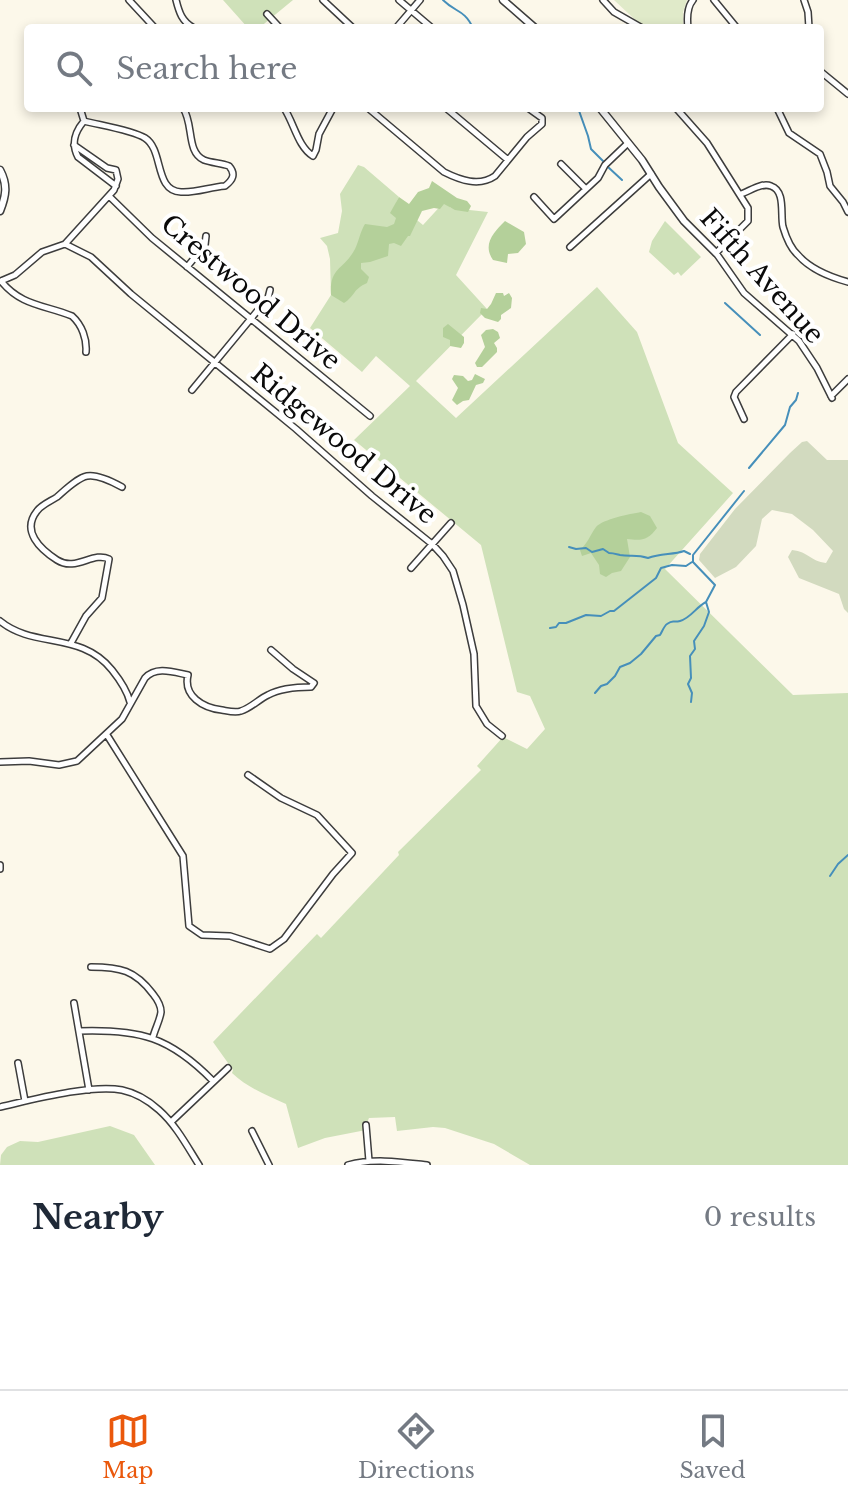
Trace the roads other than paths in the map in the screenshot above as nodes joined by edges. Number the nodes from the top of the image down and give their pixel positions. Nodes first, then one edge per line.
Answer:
1 (129, 0) edge
2 (176, 0) edge
3 (323, 0) edge
4 (399, 0) edge
5 (420, 0) edge
6 (503, 0) edge
7 (603, 0) edge
8 (693, 0) edge
9 (714, 0) edge
10 (804, 0) edge
11 (411, 10) junction
12 (267, 14) dead end
13 (151, 24) edge
14 (188, 24) edge
15 (276, 24) edge
16 (349, 24) edge
17 (399, 24) edge
18 (427, 24) edge
19 (530, 24) edge
20 (635, 24) edge
21 (687, 24) edge
22 (734, 24) edge
23 (809, 24) edge
24 (824, 74) edge
25 (848, 94) edge
26 (81, 112) edge
27 (185, 112) edge
28 (286, 112) edge
29 (331, 112) edge
30 (373, 112) edge
31 (451, 112) edge
32 (534, 112) edge
33 (603, 112) edge
34 (680, 112) edge
35 (779, 112) edge
36 (84, 121) junction
37 (629, 142) junction
38 (74, 145) junction
39 (508, 160) junction
40 (561, 164) dead end
41 (0, 170) edge
42 (651, 174) junction
43 (116, 186) junction
44 (586, 189) junction
45 (741, 194) junction
46 (109, 196) junction
47 (534, 197) dead end
48 (0, 211) edge
49 (848, 212) edge
50 (206, 236) dead end
51 (65, 244) junction
52 (570, 247) dead end
53 (716, 253) junction
54 (187, 267) junction
55 (1, 281) edge
56 (848, 282) edge
57 (270, 290) dead end
58 (251, 319) junction
59 (793, 334) junction
60 (86, 352) dead end
61 (216, 363) junction
62 (848, 379) edge
63 (192, 390) dead end
64 (370, 416) dead end
65 (744, 419) dead end
66 (122, 487) dead end
67 (451, 523) dead end
68 (432, 544) junction
69 (411, 568) dead end
70 (0, 621) edge
71 (71, 643) junction
72 (271, 650) dead end
73 (131, 702) junction
74 (107, 735) junction
75 (502, 736) dead end
76 (0, 762) edge
77 (248, 775) dead end
78 (91, 967) dead end
79 (74, 1003) dead end
80 (79, 1031) junction
81 (153, 1037) junction
82 (18, 1063) dead end
83 (228, 1068) dead end
84 (213, 1081) junction
85 (89, 1090) junction
86 (25, 1101) junction
87 (0, 1107) edge
88 (171, 1122) junction
89 (366, 1125) dead end
90 (252, 1131) dead end
91 (369, 1161) junction
92 (199, 1165) edge
93 (269, 1165) edge
94 (348, 1165) edge
95 (427, 1165) edge

1 - 13 street
2 - 14 street
3 - 16 street
4 - 11 street
5 - 11 street
6 - 19 street
7 - 20 street
8 - 21 street
9 - 22 street
10 - 23 street
11 - 17 street
11 - 18 street
12 - 15 street
24 - 25 street
26 - 36 street
27 - 36 street
28 - 29 street
30 - 39 street
31 - 39 street
32 - 39 street
33 - 37 street, Fifth Avenue
34 - 45 street
35 - 49 street
36 - 38 street
37 - 42 street, Fifth Avenue
37 - 44 street
38 - 43 street
38 - 43 street
40 - 44 street
41 - 48 street
42 - 52 street
42 - 53 street, Fifth Avenue
43 - 46 street
44 - 47 street
45 - 53 street
45 - 56 street
46 - 51 street
46 - 54 street, Crestwood Drive
50 - 54 street
51 - 55 street
51 - 61 street, Ridgewood Drive
53 - 59 street, Fifth Avenue
54 - 58 street, Crestwood Drive
55 - 60 street
57 - 58 street
58 - 61 street
58 - 64 street, Crestwood Drive
59 - 62 street, Fifth Avenue
59 - 65 street
61 - 63 street
61 - 68 street, Ridgewood Drive
66 - 71 street
67 - 68 street
68 - 69 street
68 - 75 street, Ridgewood Drive
70 - 71 street
71 - 73 street
72 - 73 street
73 - 74 street
74 - 76 street
74 - 77 street
78 - 81 street
79 - 80 street
80 - 81 street
80 - 85 street
81 - 84 street
82 - 86 street
83 - 84 street
84 - 88 street
85 - 86 street
85 - 88 street
86 - 87 street
88 - 92 street
89 - 91 street
90 - 93 street
91 - 94 street
91 - 95 street

